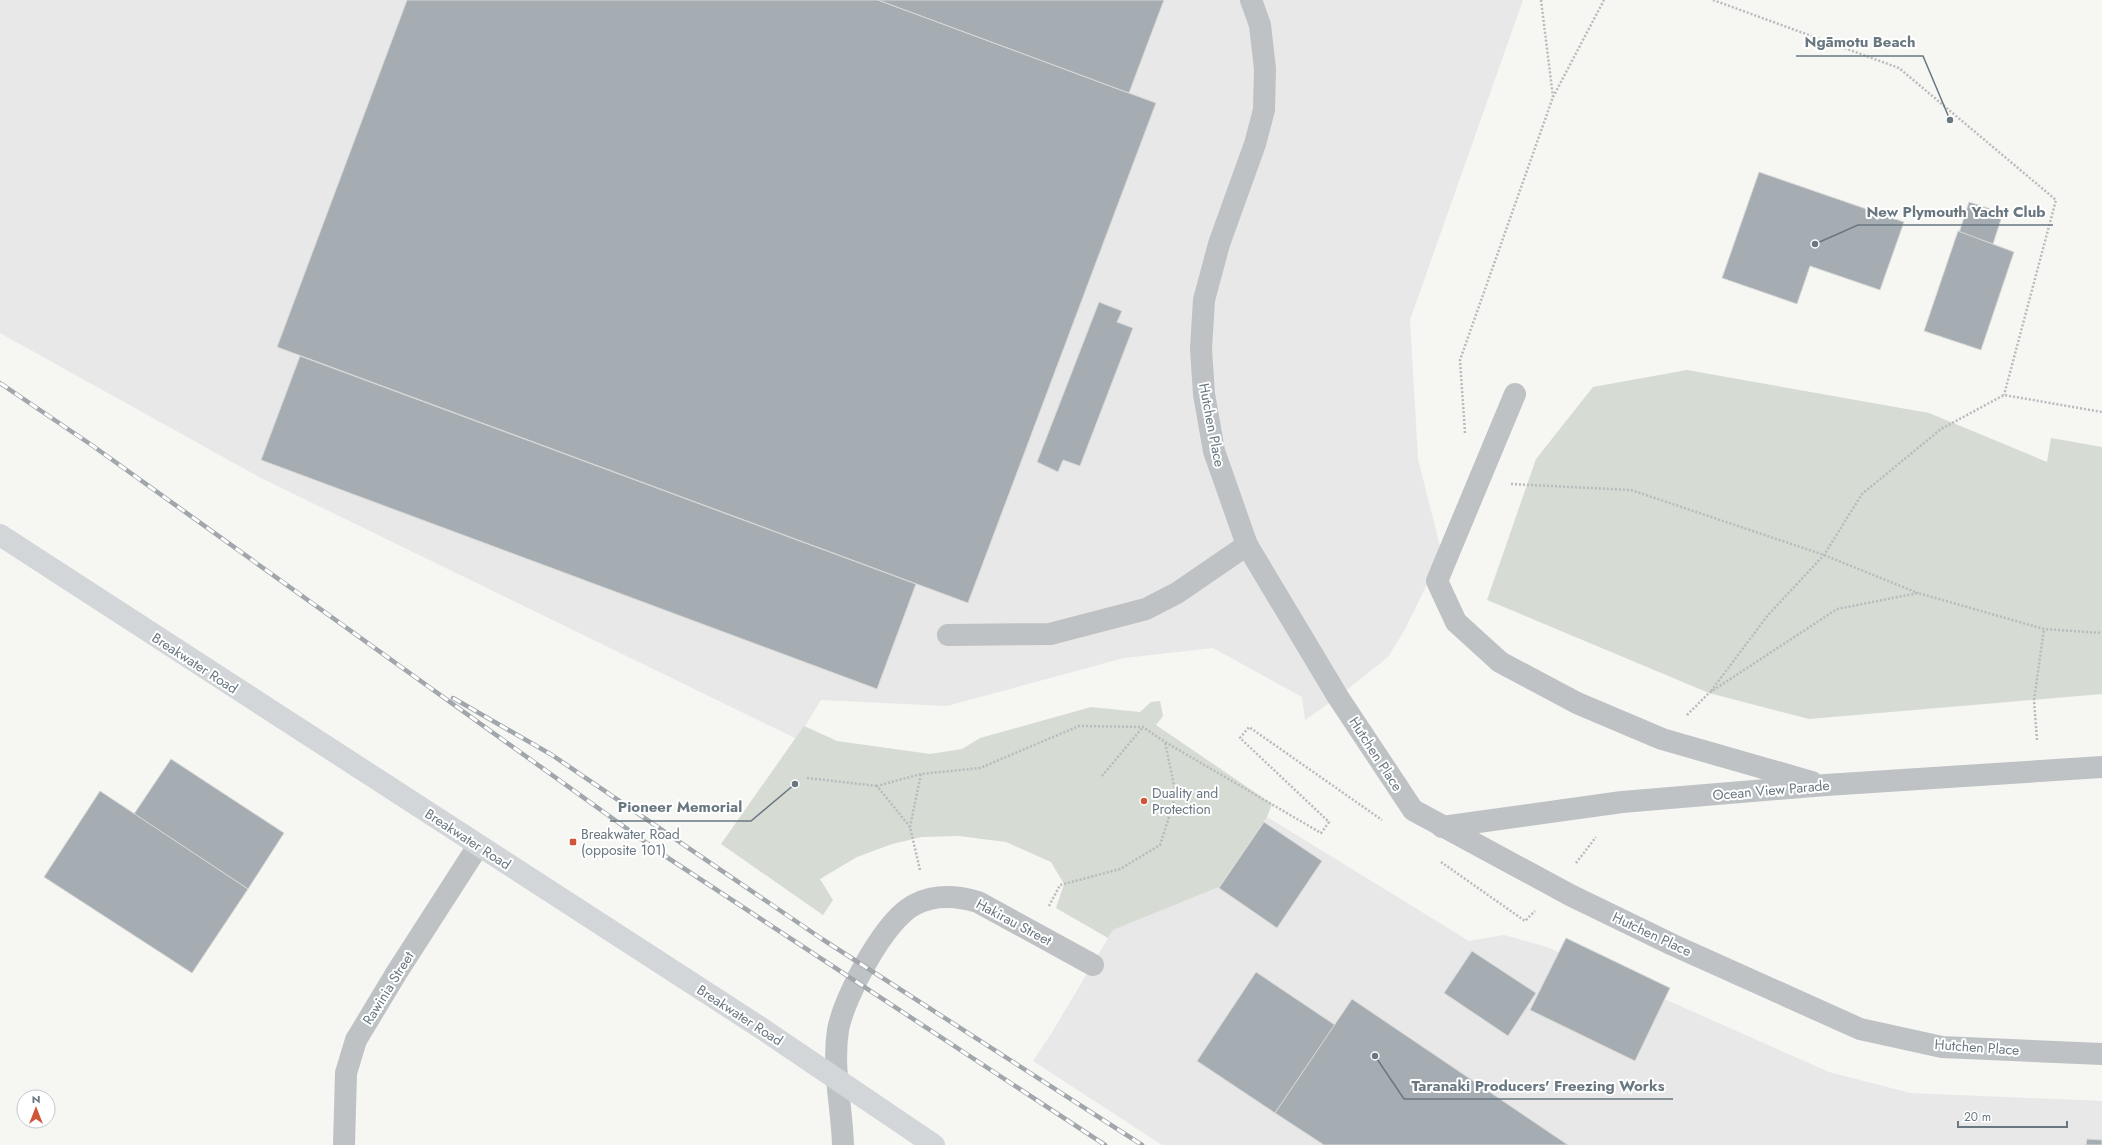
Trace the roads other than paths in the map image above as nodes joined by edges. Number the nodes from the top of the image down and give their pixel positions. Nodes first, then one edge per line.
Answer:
1 (1251, 0) edge
2 (1515, 394) dead end
3 (0, 535) edge
4 (1247, 545) junction
5 (948, 636) dead end
6 (2102, 767) edge
7 (1826, 785) junction
8 (1442, 827) junction
9 (478, 846) junction
10 (1093, 965) dead end
11 (2102, 1054) edge
12 (836, 1079) junction
13 (344, 1145) edge
14 (843, 1145) edge
15 (934, 1145) edge

1 - 4 street, Hutchen Place
2 - 7 street
3 - 9 highway, Breakwater Road
4 - 5 street
4 - 8 street, Hutchen Place
6 - 7 street, Ocean View Parade
7 - 8 street, Ocean View Parade
8 - 11 street, Hutchen Place
9 - 12 highway, Breakwater Road
9 - 13 street, Rawinia Street
10 - 12 street, Hakirau Street
12 - 14 street, Hakirau Street
12 - 15 highway, Breakwater Road

